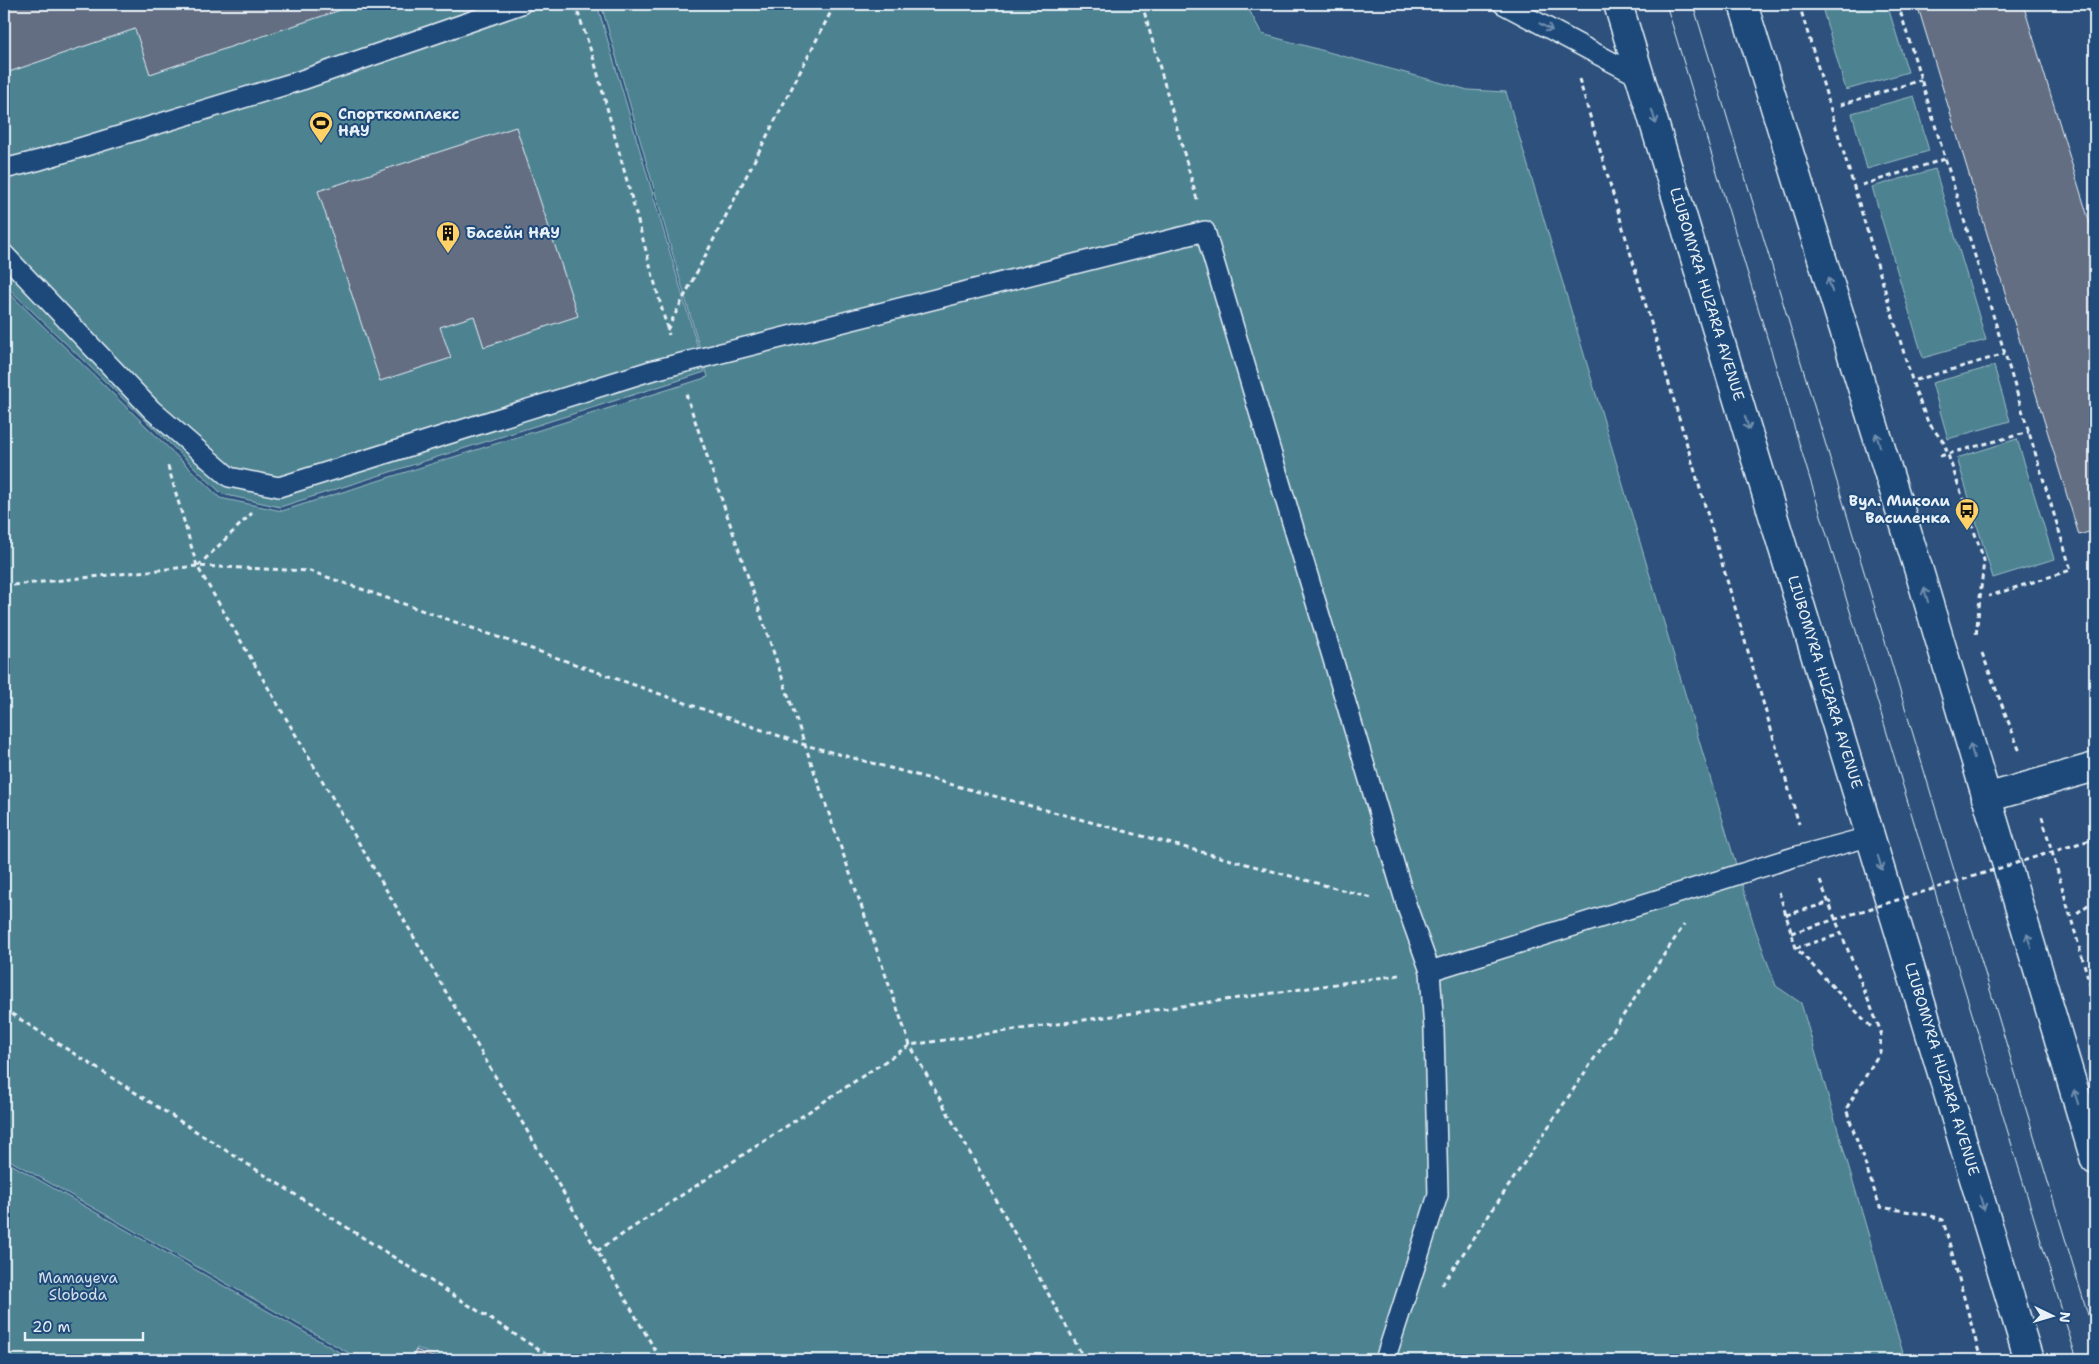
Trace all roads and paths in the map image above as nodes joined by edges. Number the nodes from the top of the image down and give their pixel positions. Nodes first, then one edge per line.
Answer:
1 (521, 4) edge
2 (575, 4) edge
3 (835, 4) edge
4 (1142, 4) edge
5 (1503, 4) edge
6 (1618, 4) edge
7 (1743, 4) edge
8 (1799, 4) edge
9 (1898, 4) edge
10 (1567, 39) junction
11 (1642, 78) junction
12 (1922, 80) junction
13 (1840, 105) dead end
14 (1946, 159) junction
15 (4, 169) edge
16 (1862, 185) dead end
17 (1205, 231) junction
18 (4, 254) edge
19 (667, 330) junction
20 (2005, 354) junction
21 (676, 364) junction
22 (1916, 380) dead end
23 (2029, 432) junction
24 (1947, 454) junction
25 (1940, 456) dead end
26 (168, 465) dead end
27 (279, 487) junction
28 (197, 566) junction
29 (4, 586) edge
30 (1989, 596) dead end
31 (1976, 637) dead end
32 (1980, 646) dead end
33 (804, 745) junction
34 (2095, 766) edge
35 (2033, 784) junction
36 (1986, 798) junction
37 (1872, 836) junction
38 (2095, 839) edge
39 (1808, 854) junction
40 (1770, 866) junction
41 (1710, 885) junction
42 (2095, 900) edge
43 (1831, 902) dead end
44 (1407, 907) junction
45 (2077, 913) dead end
46 (1786, 915) junction
47 (1791, 932) junction
48 (1842, 934) dead end
49 (1796, 948) junction
50 (1430, 971) junction
51 (2095, 1002) edge
52 (4, 1010) edge
53 (1873, 1029) dead end
54 (910, 1045) junction
55 (2095, 1160) edge
56 (597, 1251) junction
57 (1441, 1286) dead end
58 (555, 1360) edge
59 (661, 1360) edge
60 (1085, 1360) edge
61 (1386, 1360) edge
62 (1981, 1360) edge
63 (2029, 1360) edge

1 - 15 lane
2 - 19 path
3 - 19 path
4 - 17 path
5 -> 10 lane
6 - 11 main road, LIUBOMYRA HUZARA AVENUE
36 -> 7 main road
8 - 24 path
9 - 12 path
10 - 11 lane
10 - 39 path
11 -> 37 main road, LIUBOMYRA HUZARA AVENUE
12 - 13 path
12 - 14 path
14 - 16 path
14 - 20 path
17 - 21 lane
17 - 44 lane
18 - 27 lane
19 - 21 path
20 - 22 path
20 - 23 path
21 - 27 lane
21 - 33 path
23 - 24 path
23 - 30 path
24 - 25 path
24 - 31 path
26 - 28 path
27 - 28 path
28 - 29 path
28 - 33 path
28 - 56 path
32 - 35 path
33 - 44 path
33 - 54 path
34 - 35 main road
35 - 36 main road
35 - 51 path
55 -> 36 main road
37 - 39 lane
37 -> 63 main road, LIUBOMYRA HUZARA AVENUE
38 - 47 path, bridge
39 - 40 lane
39 - 62 path
40 - 41 lane
40 - 46 path
41 - 50 lane
41 - 57 path
42 - 45 path
43 - 46 path
44 - 50 lane
46 - 47 path
47 - 49 path
48 - 49 path
49 - 53 path
50 - 54 path
50 - 61 lane
52 - 58 path
54 - 56 path
54 - 60 path
56 - 59 path

